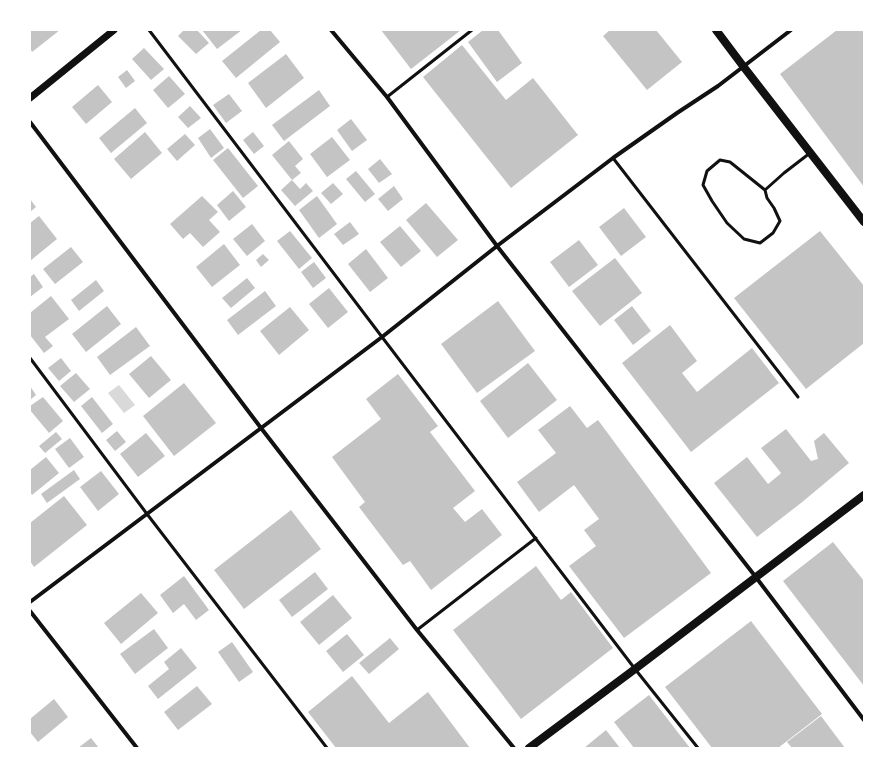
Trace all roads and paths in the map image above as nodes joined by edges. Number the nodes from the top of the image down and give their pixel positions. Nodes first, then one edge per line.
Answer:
1 (114, 30) edge
2 (149, 30) edge
3 (331, 30) edge
4 (472, 30) edge
5 (716, 30) edge
6 (791, 30) edge
7 (743, 66) junction
8 (386, 97) junction
9 (30, 98) edge
10 (30, 122) edge
11 (810, 153) junction
12 (614, 158) junction
13 (765, 190) junction
14 (864, 222) edge
15 (497, 246) junction
16 (382, 337) junction
17 (30, 358) edge
18 (798, 397) dead end
19 (261, 428) junction
20 (864, 494) edge
21 (147, 514) junction
22 (536, 538) junction
23 (756, 576) junction
24 (30, 602) edge
25 (30, 611) edge
26 (417, 630) junction
27 (635, 669) junction
28 (864, 720) edge
29 (137, 748) edge
30 (327, 748) edge
31 (514, 748) edge
32 (529, 748) edge
33 (698, 748) edge

1 - 9 street
2 - 16 lane
3 - 8 street
4 - 8 lane
5 - 7 main road
6 - 7 street
7 - 11 main road
7 - 12 street
8 - 15 street
10 - 19 street
11 - 13 lane
11 - 14 main road
12 - 15 street
12 - 18 lane
13 - 13 lane
15 - 16 street
15 - 23 street
16 - 19 street
16 - 22 lane
17 - 21 lane
19 - 21 street
19 - 26 street
20 - 23 main road
21 - 24 street
21 - 30 lane
22 - 26 lane
22 - 27 lane
23 - 27 main road
23 - 28 street
25 - 29 street
26 - 31 street
27 - 32 main road
27 - 33 lane

